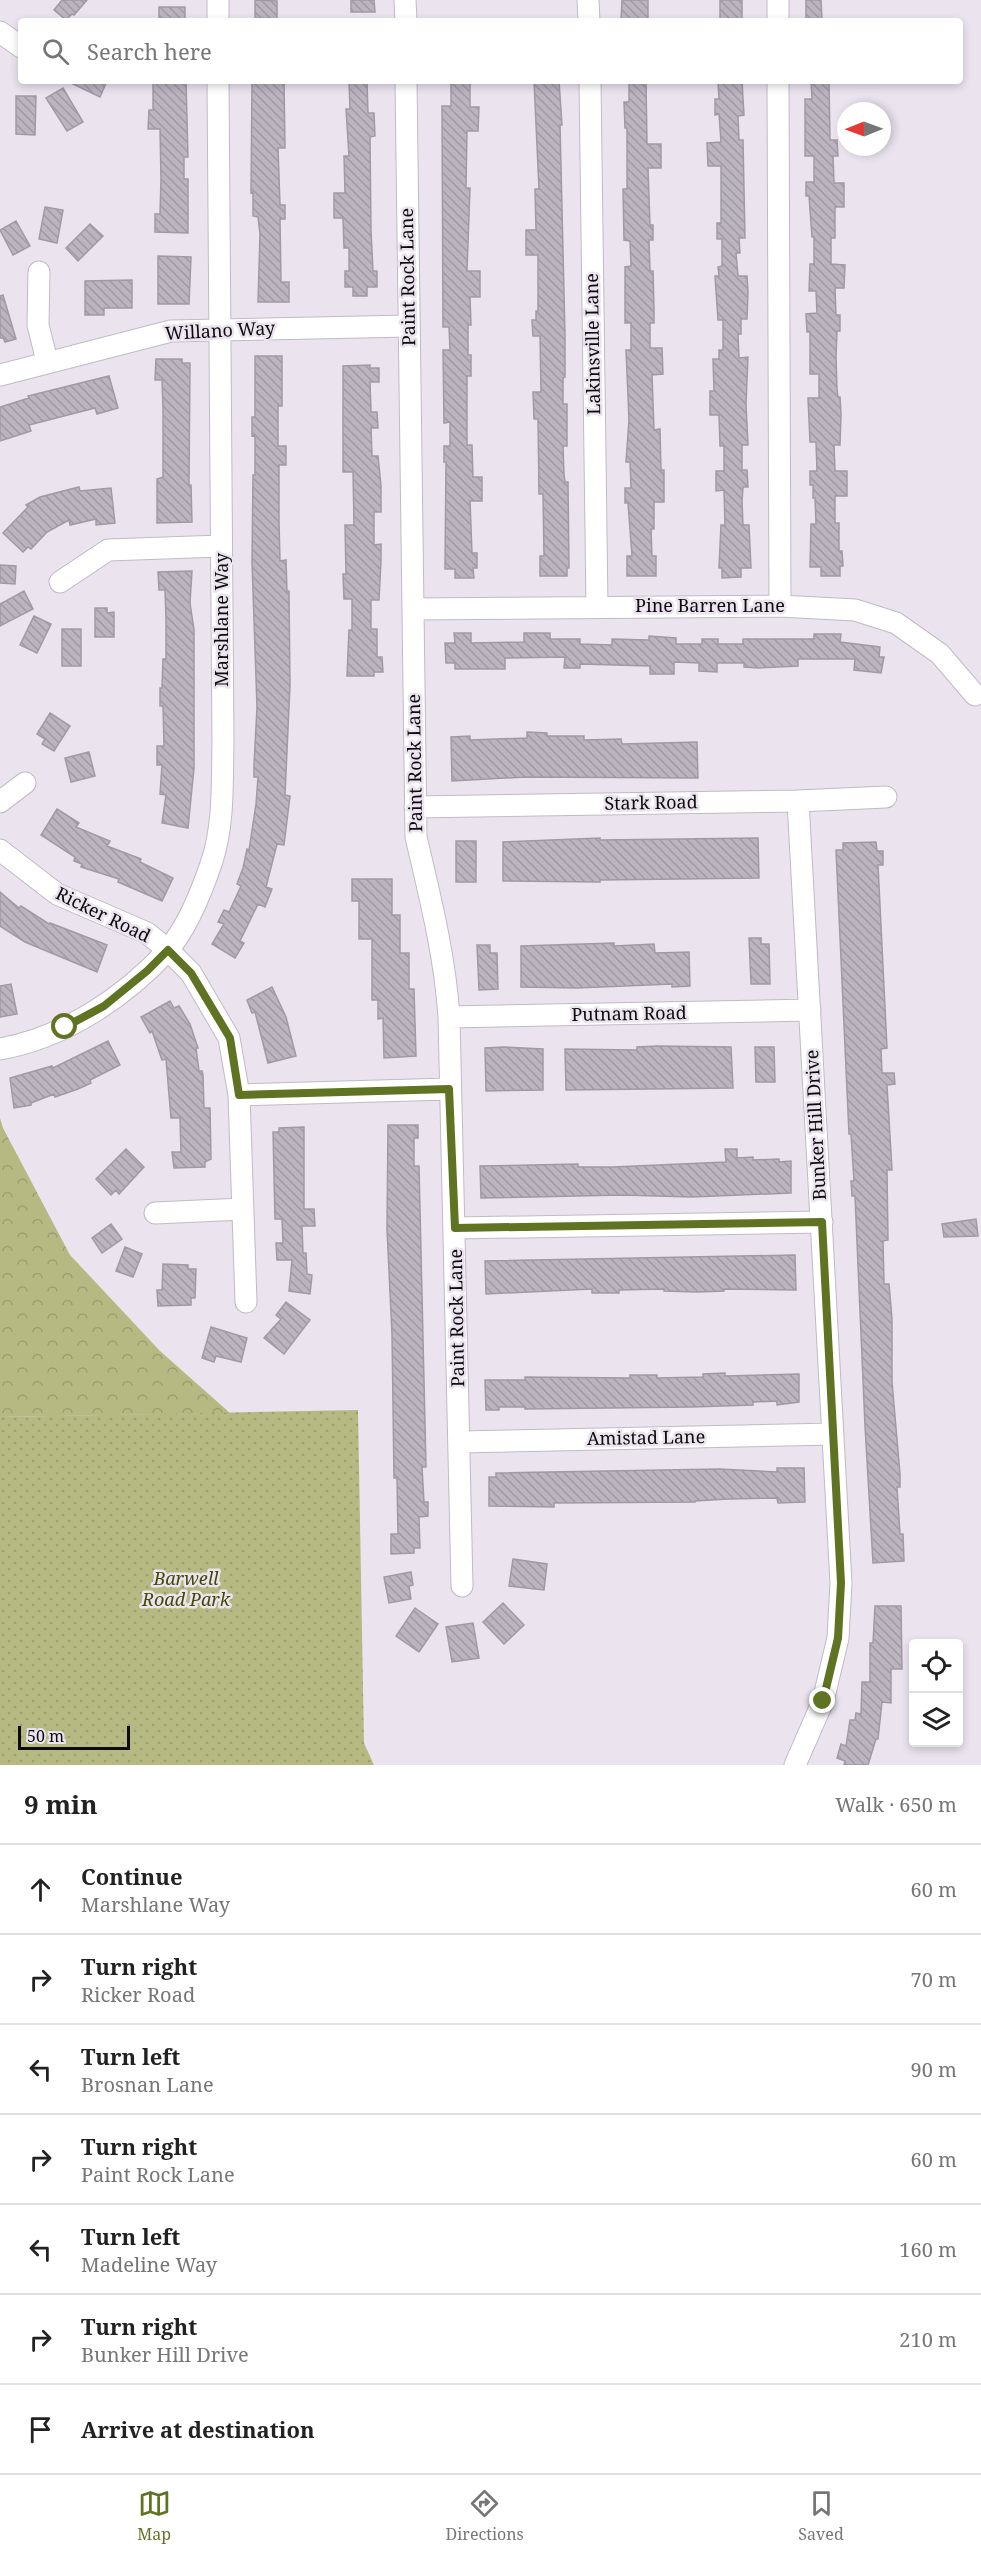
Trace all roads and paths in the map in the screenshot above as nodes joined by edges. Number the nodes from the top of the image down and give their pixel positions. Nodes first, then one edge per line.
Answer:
1 (218, 0) edge
2 (405, 0) edge
3 (588, 0) edge
4 (778, 0) edge
5 (218, 18) edge
6 (406, 18) edge
7 (589, 18) edge
8 (778, 18) edge
9 (0, 32) edge
10 (18, 45) edge
11 (218, 84) edge
12 (406, 84) edge
13 (590, 84) edge
14 (778, 84) edge
15 (39, 272) dead end
16 (409, 326) junction
17 (219, 329) junction
18 (47, 361) junction
19 (0, 375) edge
20 (221, 546) junction
21 (60, 582) dead end
22 (780, 606) junction
23 (597, 607) junction
24 (413, 609) junction
25 (975, 696) dead end
26 (25, 783) dead end
27 (886, 797) dead end
28 (798, 801) junction
29 (0, 802) edge
30 (415, 807) junction
31 (0, 850) edge
32 (168, 950) junction
33 (810, 1010) junction
34 (449, 1017) junction
35 (0, 1049) edge
36 (449, 1089) junction
37 (239, 1095) junction
38 (243, 1209) junction
39 (155, 1213) dead end
40 (822, 1222) junction
41 (455, 1228) junction
42 (246, 1302) dead end
43 (833, 1434) junction
44 (459, 1442) junction
45 (462, 1586) dead end
46 (795, 1765) edge

1 - 5 street
2 - 6 street
3 - 7 street
4 - 8 street
9 - 10 street
11 - 17 street, Marshlane Way
12 - 16 street, Paint Rock Lane
13 - 23 street, Lakinsville Lane
14 - 22 street
15 - 18 street
16 - 17 street, Willano Way
16 - 24 street, Paint Rock Lane
17 - 18 street, Willano Way
17 - 20 street, Marshlane Way
18 - 19 street, Willano Way
20 - 21 street
20 - 32 street, Marshlane Way
22 - 23 street, Pine Barren Lane
22 - 25 street, Pine Barren Lane
23 - 24 street, Pine Barren Lane
24 - 30 street, Paint Rock Lane
26 - 29 street
27 - 28 street, Stark Road
28 - 30 street, Stark Road
28 - 33 street, Bunker Hill Drive
30 - 34 street, Paint Rock Lane
31 - 32 street, Ricker Road
32 - 35 street, Marshlane Way
32 - 37 street, Ricker Road
33 - 34 street, Putnam Road
33 - 40 street, Bunker Hill Drive
34 - 36 street, Paint Rock Lane
36 - 37 street
36 - 41 street, Paint Rock Lane
37 - 38 street, Ricker Road
38 - 39 street
38 - 42 street, Ricker Road
40 - 41 street
40 - 43 street, Bunker Hill Drive
41 - 44 street, Paint Rock Lane
43 - 44 street, Amistad Lane
43 - 46 street, Bunker Hill Drive
44 - 45 street, Paint Rock Lane

